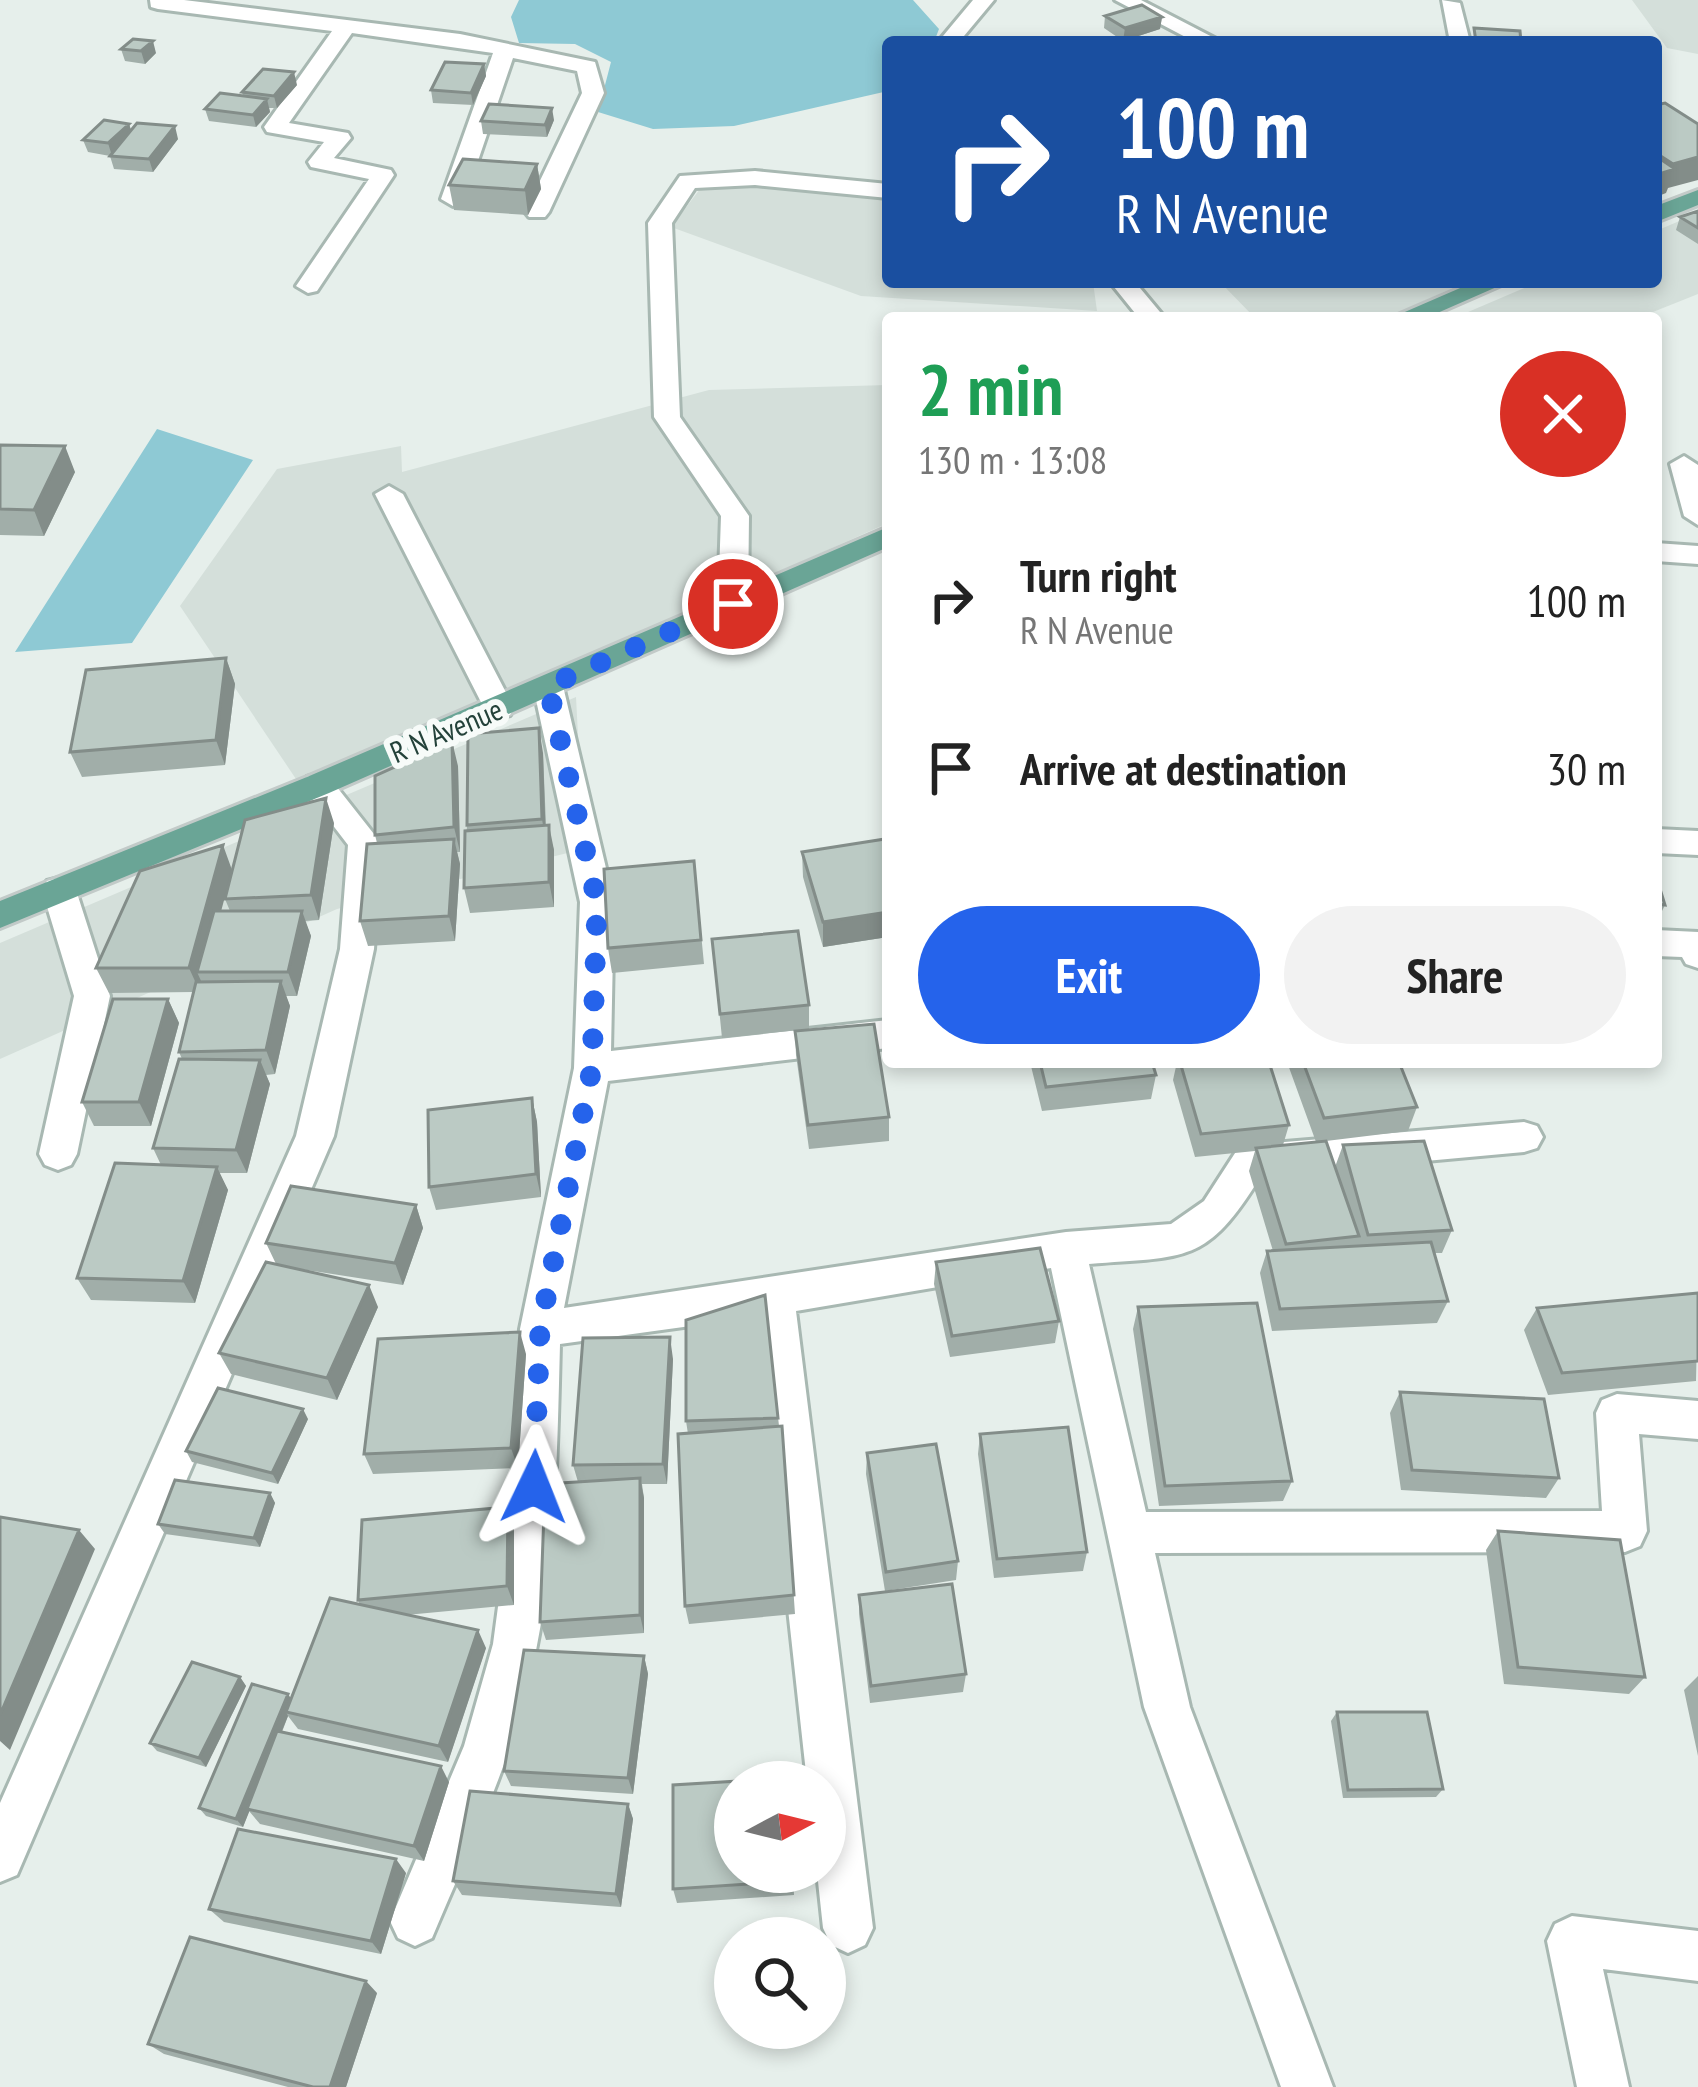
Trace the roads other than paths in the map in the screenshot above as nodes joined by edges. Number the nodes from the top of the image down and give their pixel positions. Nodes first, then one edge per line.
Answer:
1 (160, 0) edge
2 (984, 0) edge
3 (1125, 0) edge
4 (1450, 3) dead end
5 (346, 26) junction
6 (953, 36) edge
7 (1199, 36) edge
8 (1458, 36) edge
9 (505, 50) junction
10 (882, 189) edge
11 (1698, 197) edge
12 (453, 199) edge
13 (537, 212) dead end
14 (1662, 212) edge
15 (308, 286) dead end
16 (1127, 288) edge
17 (1481, 288) edge
18 (1147, 312) edge
19 (1419, 312) edge
20 (1684, 464) dead end
21 (389, 494) dead end
22 (1698, 516) edge
23 (882, 539) edge
24 (1662, 552) edge
25 (1698, 555) edge
26 (733, 604) junction
27 (548, 686) junction
28 (499, 707) junction
29 (318, 785) junction
30 (1662, 841) edge
31 (1698, 843) edge
32 (59, 890) junction
33 (0, 915) edge
34 (1662, 943) edge
35 (1698, 955) edge
36 (882, 1035) edge
37 (592, 1068) junction
38 (1524, 1137) dead end
39 (58, 1154) dead end
40 (1066, 1249) junction
41 (774, 1297) junction
42 (540, 1329) junction
43 (1698, 1420) edge
44 (1132, 1533) junction
45 (0, 1858) edge
46 (415, 1921) dead end
47 (848, 1928) dead end
48 (1698, 1956) edge
49 (1307, 2087) edge
50 (1603, 2087) edge

1 - 5 street
2 - 6 street
3 - 7 street
4 - 8 street
5 - 9 street
5 - 15 street
9 - 12 street
9 - 13 street
10 - 26 street
11 - 14 main road
16 - 18 street
17 - 19 main road
20 - 22 street
21 - 28 street
23 - 26 main road, R N Avenue
24 - 25 street
26 - 27 main road, R N Avenue
27 - 28 main road, R N Avenue
27 - 37 street
28 - 29 main road, R N Avenue
29 - 32 main road, R N Avenue
29 - 45 street
30 - 31 street
32 - 33 main road, R N Avenue
32 - 39 street
34 - 35 street
36 - 37 street
37 - 42 street
38 - 40 street
40 - 41 street
40 - 44 street
41 - 42 street
41 - 47 street
42 - 46 street
43 - 44 street
44 - 49 street
48 - 50 street

